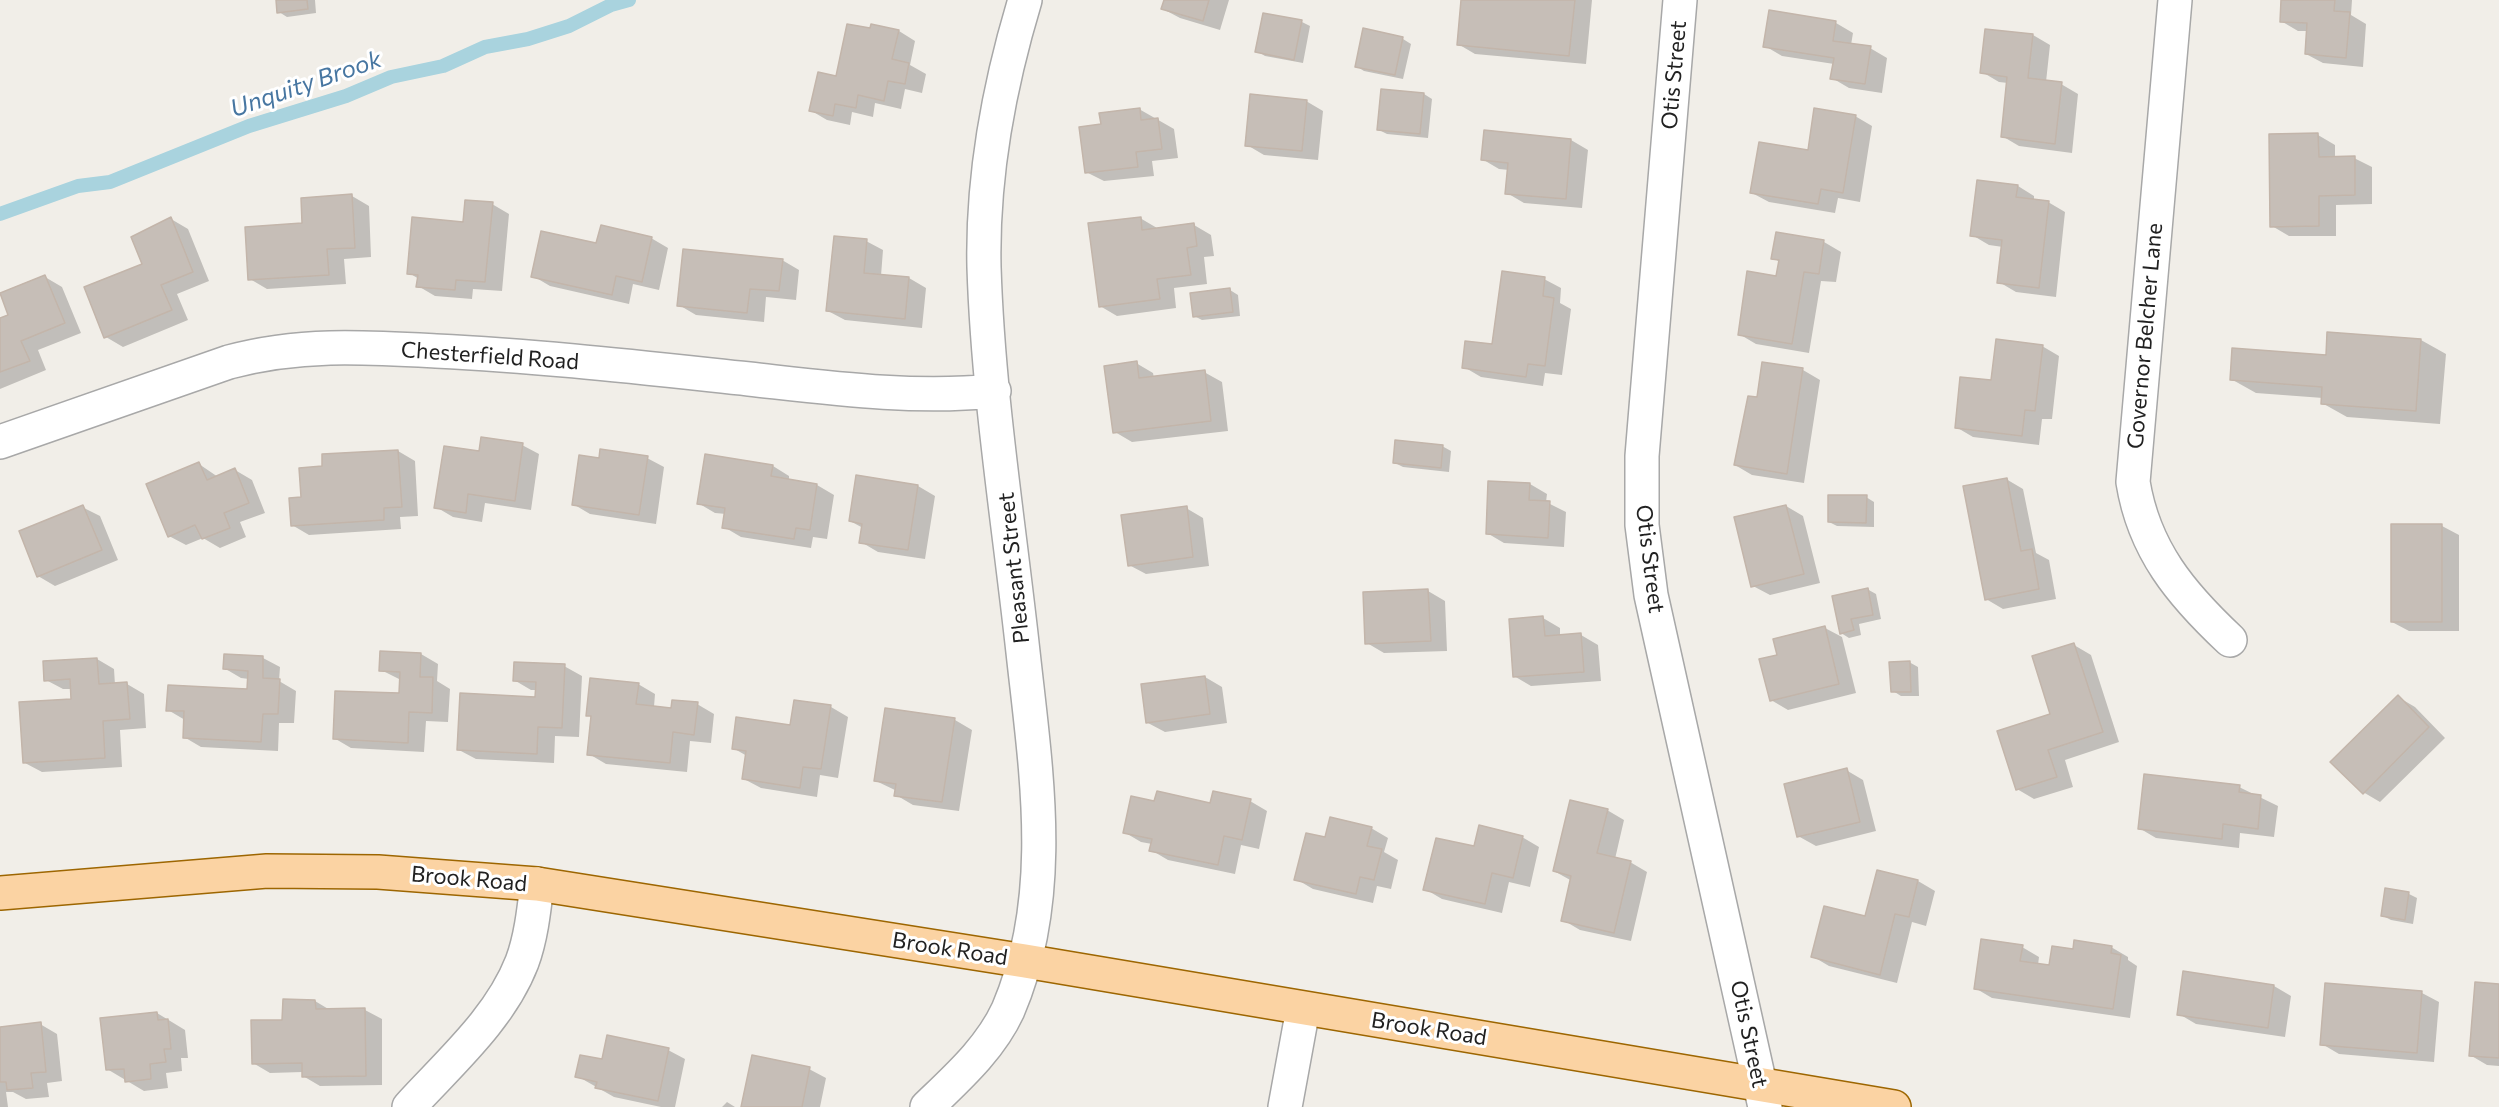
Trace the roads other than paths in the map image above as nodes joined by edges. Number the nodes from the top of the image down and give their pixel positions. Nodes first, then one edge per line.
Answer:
1 (1025, 0) edge
2 (1680, 0) edge
3 (2175, 0) edge
4 (994, 391) junction
5 (0, 442) edge
6 (2230, 640) dead end
7 (537, 884) junction
8 (0, 893) edge
9 (1025, 961) junction
10 (1303, 1008) junction
11 (1762, 1096) edge
12 (409, 1107) edge
13 (927, 1107) edge
14 (1285, 1107) edge
15 (1894, 1107) edge

1 - 4 street, Pleasant Street
2 - 11 street, Otis Street
3 - 6 street, Governor Belcher Lane
4 - 5 street, Chesterfield Road
4 - 9 street, Pleasant Street
7 - 8 main road, Brook Road
7 - 9 main road, Brook Road
7 - 12 street
9 - 10 main road, Brook Road
9 - 13 street, Pleasant Street
10 - 11 main road, Brook Road
10 - 14 street
11 - 15 main road, Brook Road

